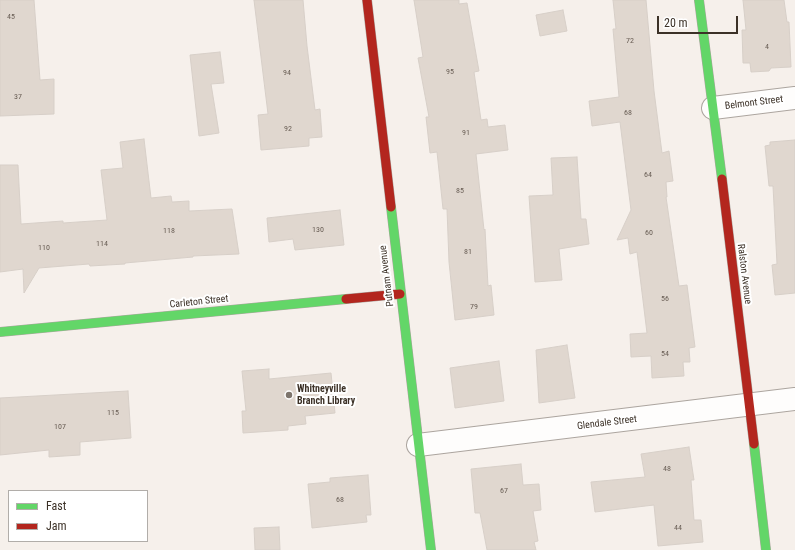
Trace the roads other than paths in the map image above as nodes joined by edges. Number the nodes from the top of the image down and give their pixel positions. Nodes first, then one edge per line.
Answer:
1 (366, 0) edge
2 (699, 0) edge
3 (795, 98) edge
4 (713, 108) junction
5 (400, 294) junction
6 (0, 332) edge
7 (795, 399) edge
8 (750, 405) junction
9 (418, 445) junction
10 (431, 550) edge
11 (766, 550) edge

1 - 5 street, Putnam Avenue
2 - 4 street, Ralston Avenue
3 - 4 street, Belmont Street
4 - 8 street, Ralston Avenue
5 - 6 street, Carleton Street
5 - 9 street, Putnam Avenue
7 - 8 street, Glendale Street
8 - 9 street, Glendale Street
8 - 11 street, Ralston Avenue
9 - 10 street, Putnam Avenue

